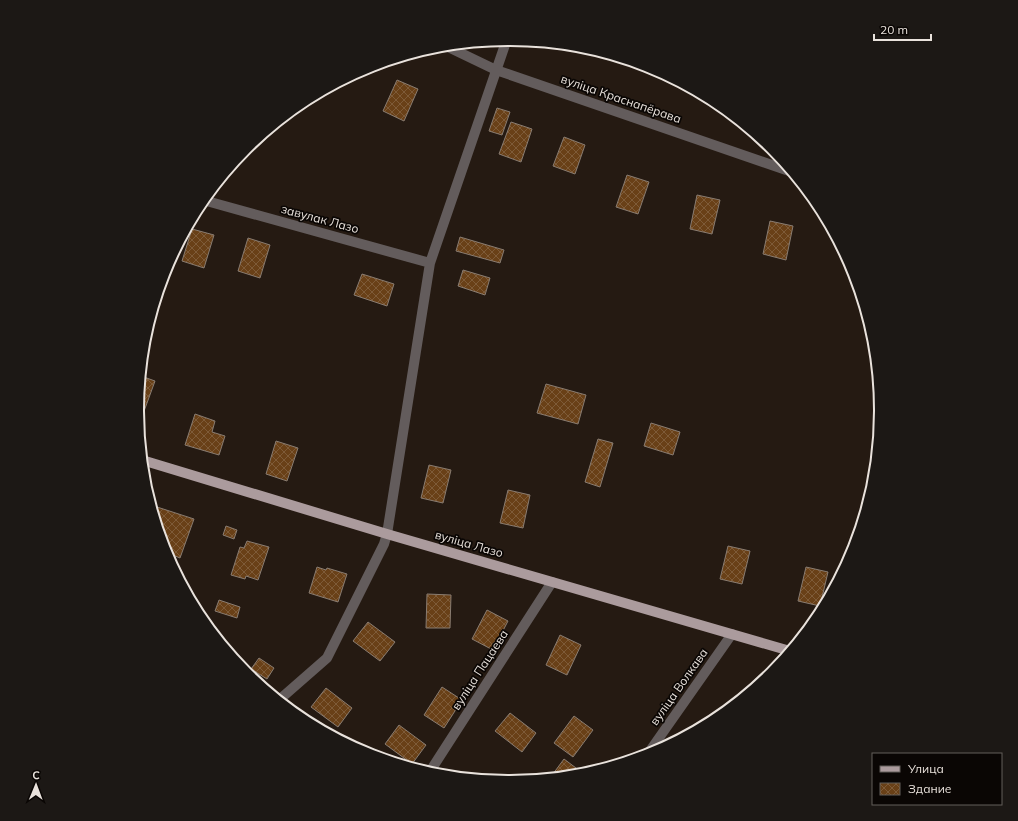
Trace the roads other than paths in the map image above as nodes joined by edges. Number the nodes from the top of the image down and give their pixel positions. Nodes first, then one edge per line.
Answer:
1 (504, 46) edge
2 (455, 50) edge
3 (496, 70) junction
4 (781, 168) edge
5 (210, 202) edge
6 (430, 263) junction
7 (149, 462) edge
8 (387, 534) junction
9 (552, 582) junction
10 (732, 634) junction
11 (784, 649) edge
12 (283, 697) edge
13 (655, 744) edge
14 (433, 767) edge

1 - 3 street
2 - 3 street, вуліца Краснапёрава
3 - 4 street, вуліца Краснапёрава
3 - 6 street
5 - 6 street, завулак Лазо
6 - 8 street
7 - 8 main road, вуліца Лазо
8 - 9 main road, вуліца Лазо
8 - 12 street
9 - 10 main road, вуліца Лазо
9 - 14 street, вуліца Пацаева
10 - 11 main road, вуліца Лазо
10 - 13 street, вуліца Волкава

